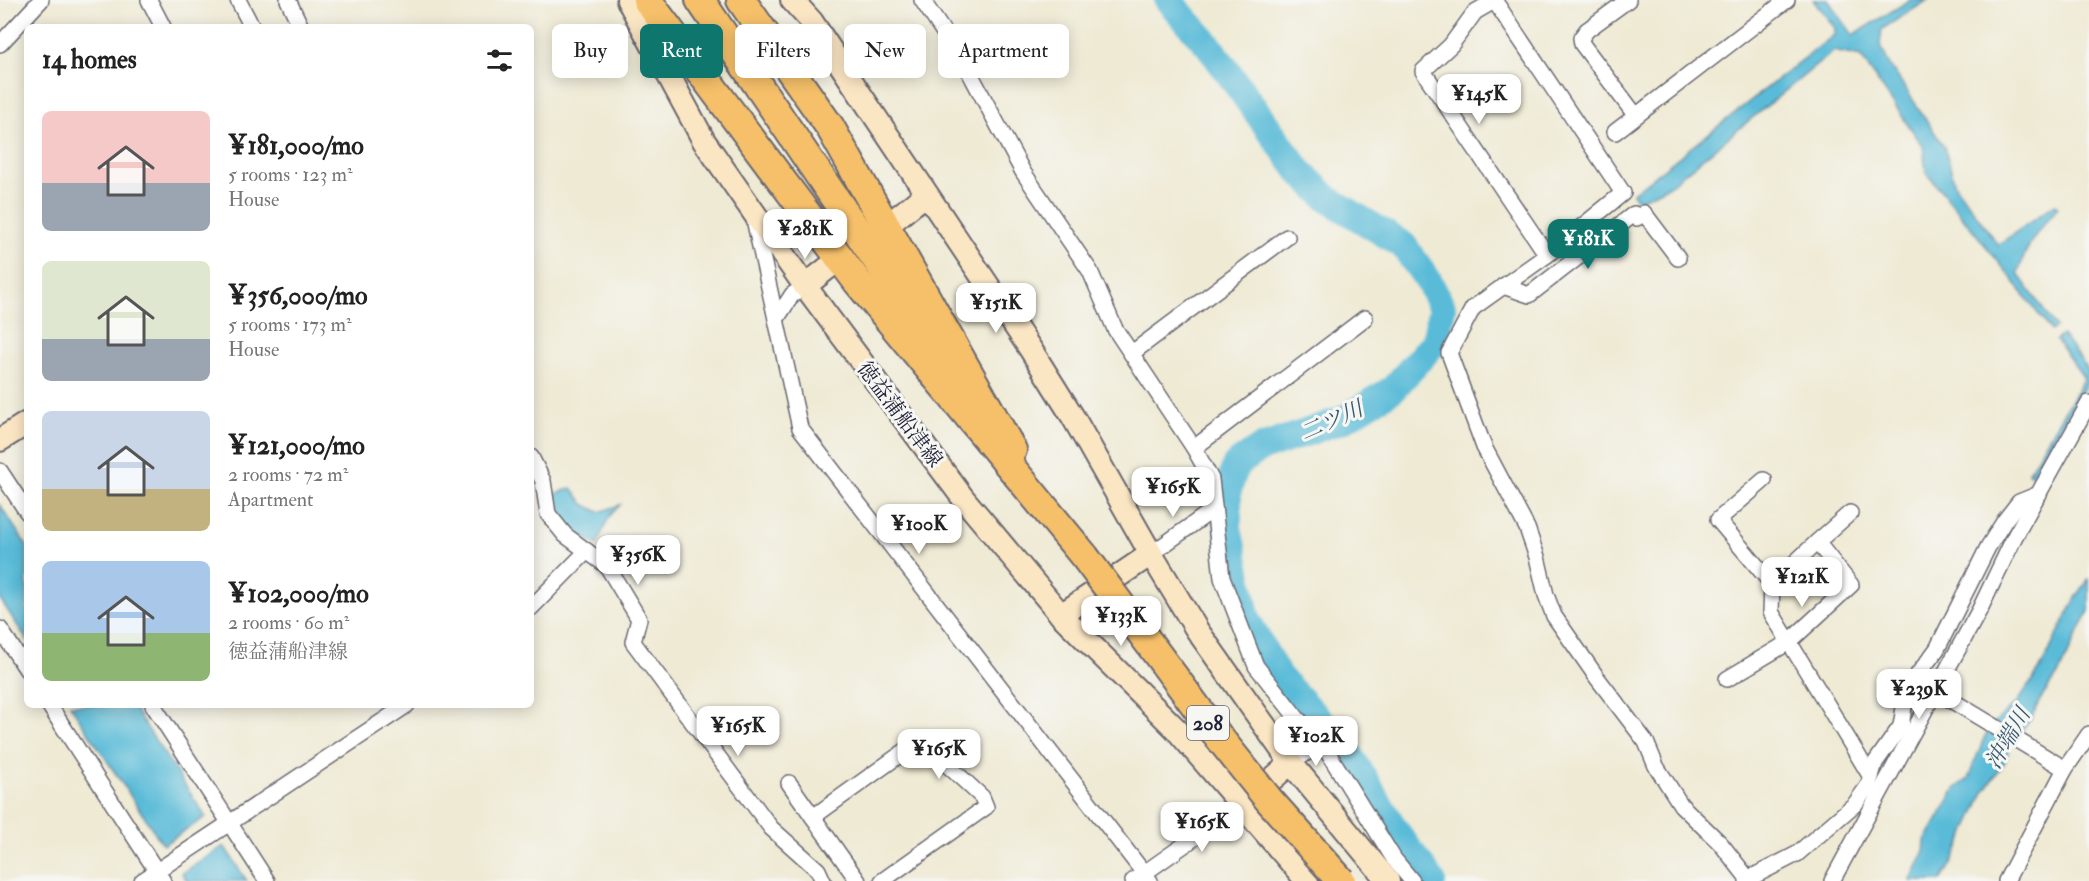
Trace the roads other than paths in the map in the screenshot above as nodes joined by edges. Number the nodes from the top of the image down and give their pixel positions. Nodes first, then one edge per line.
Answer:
1 (41, 0) edge
2 (238, 0) edge
3 (288, 0) edge
4 (628, 0) edge
5 (647, 0) edge
6 (700, 0) edge
7 (741, 0) edge
8 (792, 0) edge
9 (922, 0) edge
10 (1494, 0) edge
11 (1628, 0) edge
12 (1786, 0) edge
13 (154, 2) edge
14 (162, 24) edge
15 (250, 24) edge
16 (300, 24) edge
17 (0, 44) edge
18 (1636, 116) junction
19 (1614, 132) dead end
20 (926, 194) junction
21 (752, 210) junction
22 (894, 220) dead end
23 (1287, 237) dead end
24 (1547, 255) junction
25 (1678, 258) dead end
26 (829, 267) dead end
27 (805, 286) junction
28 (1503, 286) junction
29 (777, 318) junction
30 (1365, 318) dead end
31 (1132, 353) junction
32 (2089, 403) edge
33 (24, 425) edge
34 (0, 440) edge
35 (1194, 448) junction
36 (534, 463) edge
37 (0, 471) edge
38 (1764, 480) dead end
39 (2039, 494) junction
40 (24, 507) edge
41 (1214, 509) junction
42 (1850, 513) dead end
43 (1050, 516) junction
44 (1817, 542) junction
45 (586, 551) junction
46 (1151, 554) junction
47 (1081, 560) junction
48 (1772, 584) junction
49 (534, 605) edge
50 (1061, 615) junction
51 (0, 628) edge
52 (1789, 642) junction
53 (24, 665) edge
54 (1727, 679) dead end
55 (1941, 694) junction
56 (52, 708) edge
57 (155, 708) edge
58 (403, 708) edge
59 (2089, 734) edge
60 (1322, 744) junction
61 (1291, 764) junction
62 (2059, 766) junction
63 (1870, 777) junction
64 (789, 783) dead end
65 (1241, 805) junction
66 (813, 817) junction
67 (228, 825) junction
68 (160, 876) edge
69 (1142, 878) edge
70 (1748, 880) edge
71 (142, 881) edge
72 (267, 881) edge
73 (823, 881) edge
74 (858, 881) edge
75 (882, 881) edge
76 (1307, 881) edge
77 (1329, 881) edge
78 (1341, 881) edge
79 (1388, 881) edge
80 (1412, 881) edge
81 (1832, 881) edge
82 (2006, 881) edge

1 - 17 street
2 - 15 street
3 - 16 street
4 - 21 main road, 徳益蒲船津線
5 - 43 highway
6 - 43 highway, 208
7 - 43 highway
8 - 20 main road
9 - 31 street
10 - 24 street
10 - 24 street
11 - 18 street
12 - 18 street
13 - 14 street
18 - 19 street
20 - 22 main road
20 - 46 main road
21 - 27 main road, 徳益蒲船津線
21 - 29 street
23 - 31 street
24 - 28 street
25 - 28 street
26 - 27 main road
27 - 29 street
27 - 50 main road, 徳益蒲船津線
28 - 70 street
29 - 69 street
30 - 35 street
31 - 35 street
32 - 39 street
33 - 34 main road
35 - 41 street
36 - 45 street
37 - 40 street
38 - 48 street
39 - 55 street
39 - 63 street
41 - 46 street
41 - 60 street
42 - 44 street
43 - 47 highway, 208
44 - 48 street
44 - 52 street
45 - 49 street
45 - 73 street
46 - 50 main road
46 - 61 main road
47 - 77 highway, 208
47 - 78 highway, 208, bridge
48 - 52 street
50 - 65 main road, 徳益蒲船津線
51 - 53 street
52 - 54 street
52 - 63 street
55 - 62 street
55 - 81 street
56 - 68 street
57 - 67 street
58 - 67 street
59 - 62 street
60 - 61 street
60 - 80 street
61 - 65 main road
61 - 79 main road
62 - 82 street
63 - 70 street
64 - 66 street
65 - 69 street
65 - 76 main road, 徳益蒲船津線
66 - 74 street
66 - 75 street
67 - 68 street
67 - 72 street
68 - 71 street

